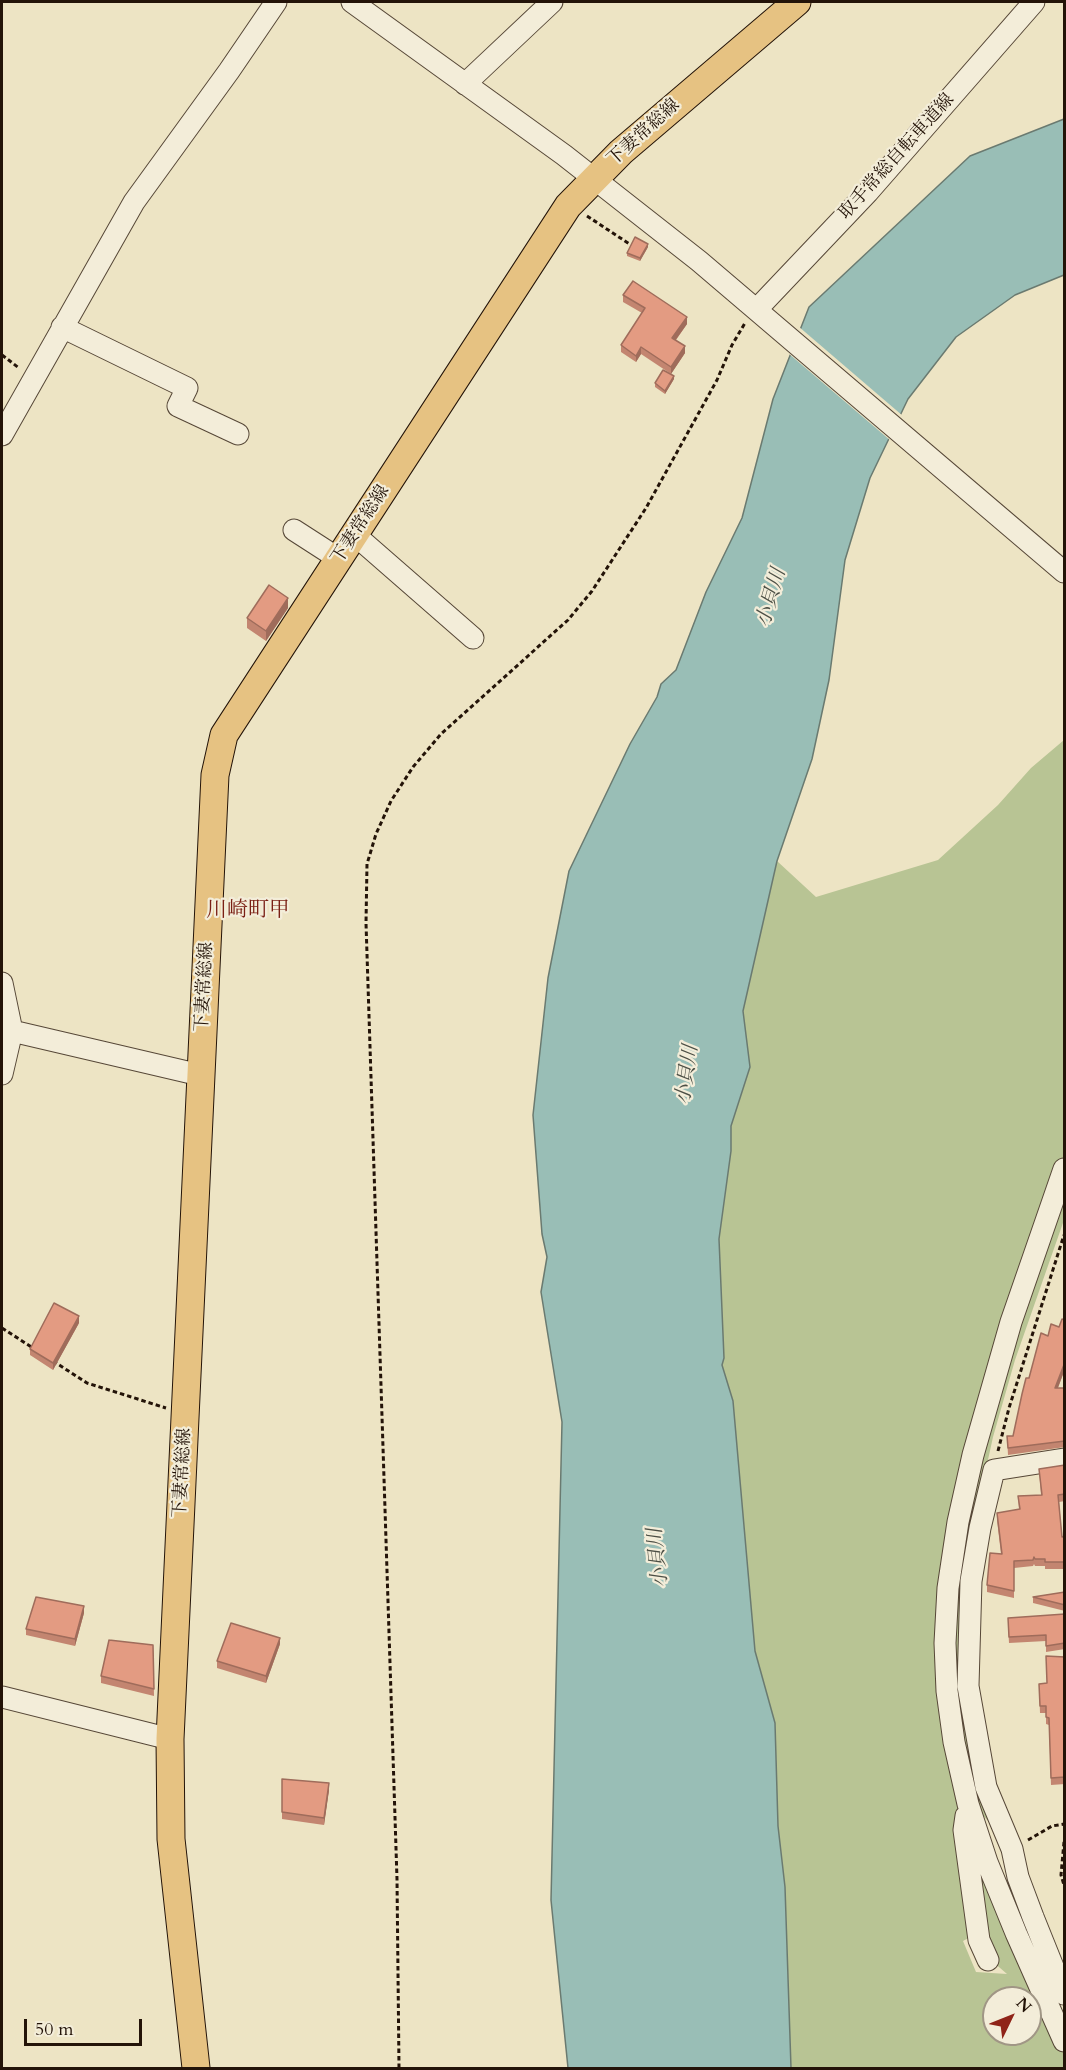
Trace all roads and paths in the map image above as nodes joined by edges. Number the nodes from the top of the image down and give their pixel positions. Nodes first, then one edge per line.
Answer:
1 (276, 2) edge
2 (352, 2) edge
3 (552, 2) edge
4 (797, 2) edge
5 (1034, 2) edge
6 (465, 84) junction
7 (594, 178) junction
8 (569, 205) junction
9 (630, 245) edge
10 (764, 314) junction
11 (62, 327) junction
12 (2, 355) edge
13 (33, 378) junction
14 (238, 434) dead end
15 (2, 435) edge
16 (294, 530) dead end
17 (355, 535) junction
18 (339, 559) junction
19 (1065, 572) edge
20 (474, 638) dead end
21 (2, 983) edge
22 (7, 1029) edge
23 (2, 1074) edge
24 (200, 1075) junction
25 (1065, 1169) edge
26 (1065, 1235) edge
27 (2, 1328) edge
28 (39, 1352) edge
29 (49, 1358) edge
30 (186, 1414) junction
31 (1065, 1459) edge
32 (993, 1470) junction
33 (2, 1697) edge
34 (170, 1739) junction
35 (968, 1804) junction
36 (1065, 1824) edge
37 (1065, 1842) edge
38 (1012, 1849) junction
39 (1017, 1872) junction
40 (1065, 1885) edge
41 (988, 1960) dead end
42 (1065, 1994) edge
43 (1065, 2041) edge
44 (196, 2068) edge
45 (399, 2068) edge

1 - 11 street
2 - 6 street
3 - 6 street
4 - 7 main road, 下妻常総線
5 - 10 street, 取手常総自転車道線
6 - 7 street
7 - 8 main road, 下妻常総線
7 - 10 street
8 - 9 path
8 - 17 main road, 下妻常総線
10 - 19 street
10 - 45 path
11 - 13 street
11 - 14 street
12 - 13 path
13 - 15 street
16 - 18 street
17 - 18 main road, 下妻常総線
17 - 20 street
18 - 24 main road, 下妻常総線
21 - 22 street
22 - 23 street
22 - 24 street
24 - 30 main road, 下妻常総線
25 - 35 street
26 - 32 path
27 - 28 path
29 - 30 path
30 - 34 main road, 下妻常総線
31 - 32 street
32 - 38 street
33 - 34 street
34 - 44 main road, 下妻常総線
35 - 39 street
35 - 41 street
35 - 43 street
36 - 38 path
37 - 40 path
38 - 39 street
39 - 42 street

